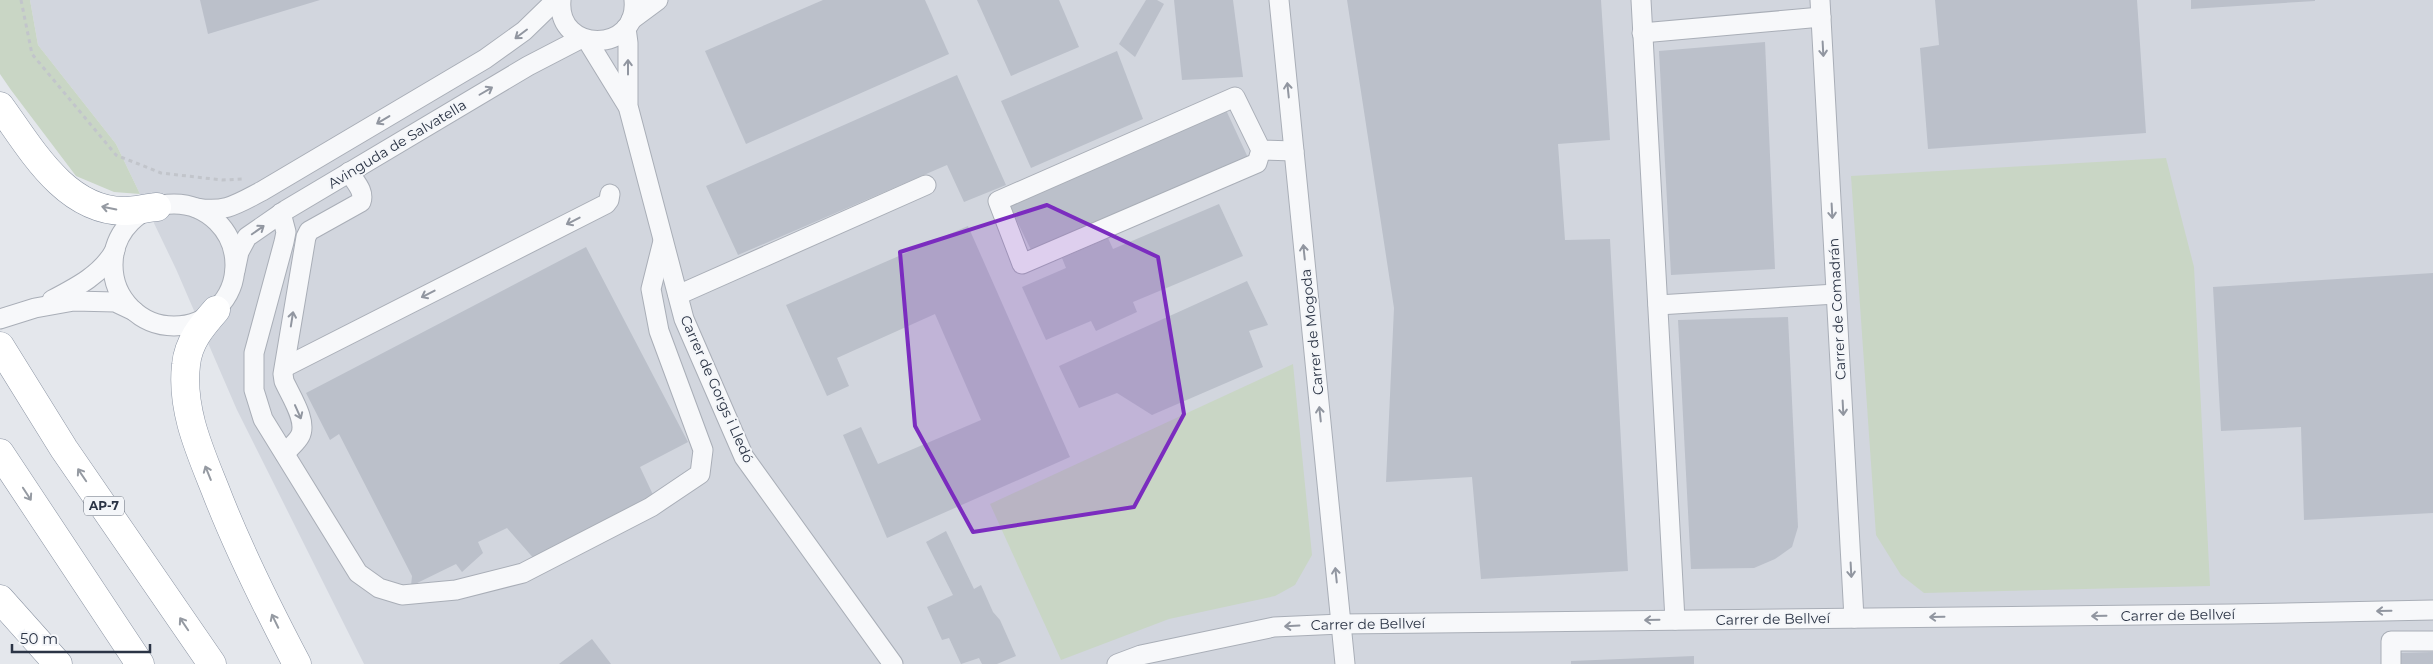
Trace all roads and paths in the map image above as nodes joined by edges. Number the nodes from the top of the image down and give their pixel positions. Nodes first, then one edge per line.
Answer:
1 (21, 0) edge
2 (556, 0) edge
3 (561, 0) edge
4 (634, 0) edge
5 (658, 0) edge
6 (1279, 0) edge
7 (1641, 0) edge
8 (1821, 9) edge
9 (628, 24) junction
10 (1642, 33) junction
11 (585, 39) junction
12 (0, 106) edge
13 (628, 106) junction
14 (1261, 150) junction
15 (1294, 151) junction
16 (349, 172) junction
17 (249, 179) dead end
18 (926, 185) dead end
19 (610, 194) dead end
20 (157, 207) junction
21 (196, 208) junction
22 (281, 214) junction
23 (664, 241) junction
24 (116, 249) junction
25 (235, 271) junction
26 (1836, 294) junction
27 (678, 295) junction
28 (70, 297) junction
29 (1658, 305) junction
30 (216, 310) junction
31 (134, 311) junction
32 (0, 319) edge
33 (0, 346) edge
34 (285, 367) junction
35 (0, 454) edge
36 (285, 454) junction
37 (0, 599) edge
38 (2433, 610) edge
39 (1854, 618) junction
40 (1676, 620) junction
41 (1341, 624) junction
42 (2433, 641) edge
43 (58, 664) edge
44 (140, 664) edge
45 (212, 664) edge
46 (297, 664) edge
47 (893, 664) edge
48 (1117, 664) edge
49 (1345, 664) edge
50 (2391, 664) edge

1 - 17 path
2 -> 21 street, Avinguda de Salvatella
3 - 11 street, Carrer de Gorgs i Lledó
4 - 9 street, Carrer de Gorgs i Lledó
5 - 9 street
15 -> 6 street, Carrer de Mogoda
7 - 10 street
8 - 10 street
8 -> 26 street, Carrer de Comadrán
9 - 11 street
13 -> 9 street, Carrer de Gorgs i Lledó
10 - 29 street
11 - 13 street, Carrer de Gorgs i Lledó
16 -> 11 street, Avinguda de Salvatella
20 -> 12 highway
13 - 23 street, Carrer de Gorgs i Lledó
14 - 14 street
14 - 15 street
41 -> 15 street, Carrer de Mogoda
16 - 22 street, Avinguda de Salvatella
34 -> 16 street
18 - 27 street
19 -> 34 street
20 - 21 street
20 - 24 street
21 - 25 street
25 -> 22 street, Avinguda de Salvatella
22 - 36 street
23 - 27 street, Carrer de Gorgs i Lledó
23 - 36 street
24 - 28 street
24 - 31 street
25 - 30 street
26 - 29 street
26 -> 39 street, Carrer de Comadrán
27 - 47 street, Carrer de Gorgs i Lledó
28 - 31 street
28 - 32 street
29 - 40 street
30 - 31 street
46 -> 30 highway
45 -> 33 highway, AP-7
34 -> 36 street
35 -> 44 highway
37 - 43 highway
38 -> 39 street, Carrer de Bellveí
39 - 40 street, Carrer de Bellveí
40 -> 41 street, Carrer de Bellveí
41 -> 48 street, Carrer de Bellveí
41 - 49 street, Carrer de Mogoda
42 - 50 street

